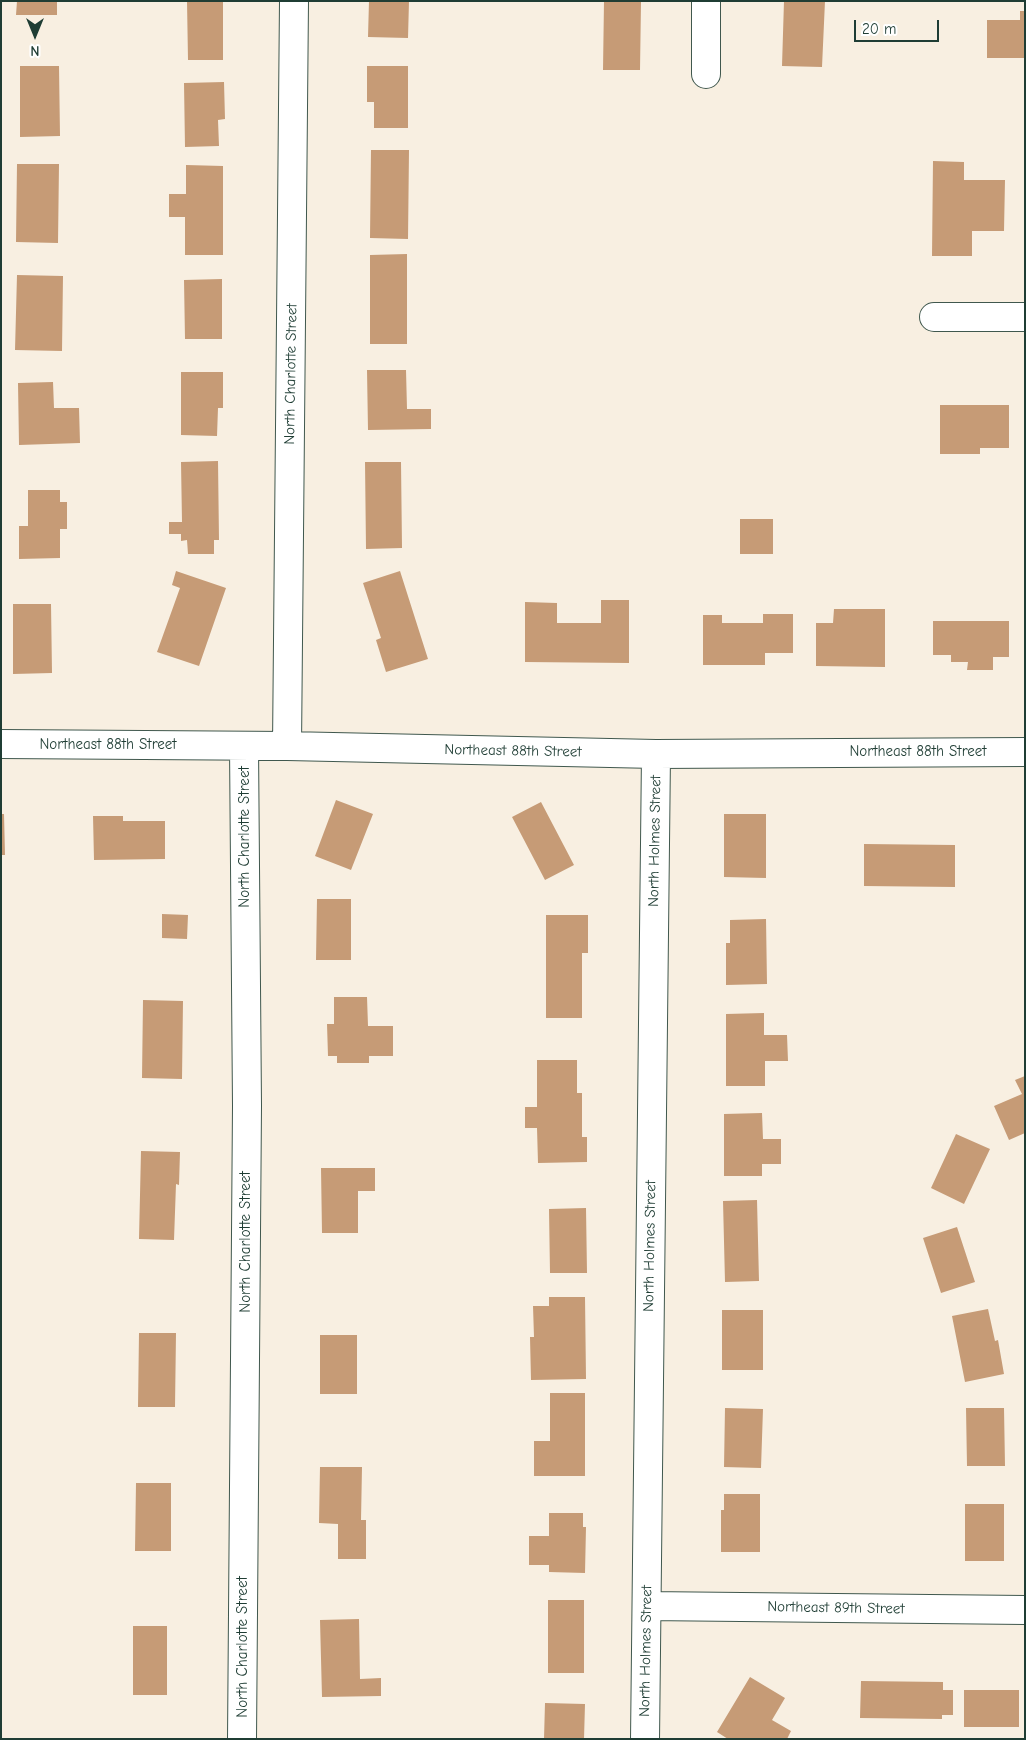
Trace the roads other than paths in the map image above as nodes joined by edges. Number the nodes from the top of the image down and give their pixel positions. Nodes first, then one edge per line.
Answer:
1 (294, 1) edge
2 (706, 1) edge
3 (706, 74) dead end
4 (934, 316) dead end
5 (1025, 317) edge
6 (1, 744) edge
7 (244, 746) junction
8 (287, 746) junction
9 (1025, 752) edge
10 (656, 754) junction
11 (647, 1606) junction
12 (1025, 1610) edge
13 (242, 1739) edge
14 (645, 1739) edge

1 - 8 street, North Charlotte Street
2 - 3 street
4 - 5 street
6 - 7 street, Northeast 88th Street
7 - 8 street, Northeast 88th Street
7 - 13 street, North Charlotte Street
8 - 10 street, Northeast 88th Street
9 - 10 street, Northeast 88th Street
10 - 11 street, North Holmes Street
11 - 12 street, Northeast 89th Street
11 - 14 street, North Holmes Street

